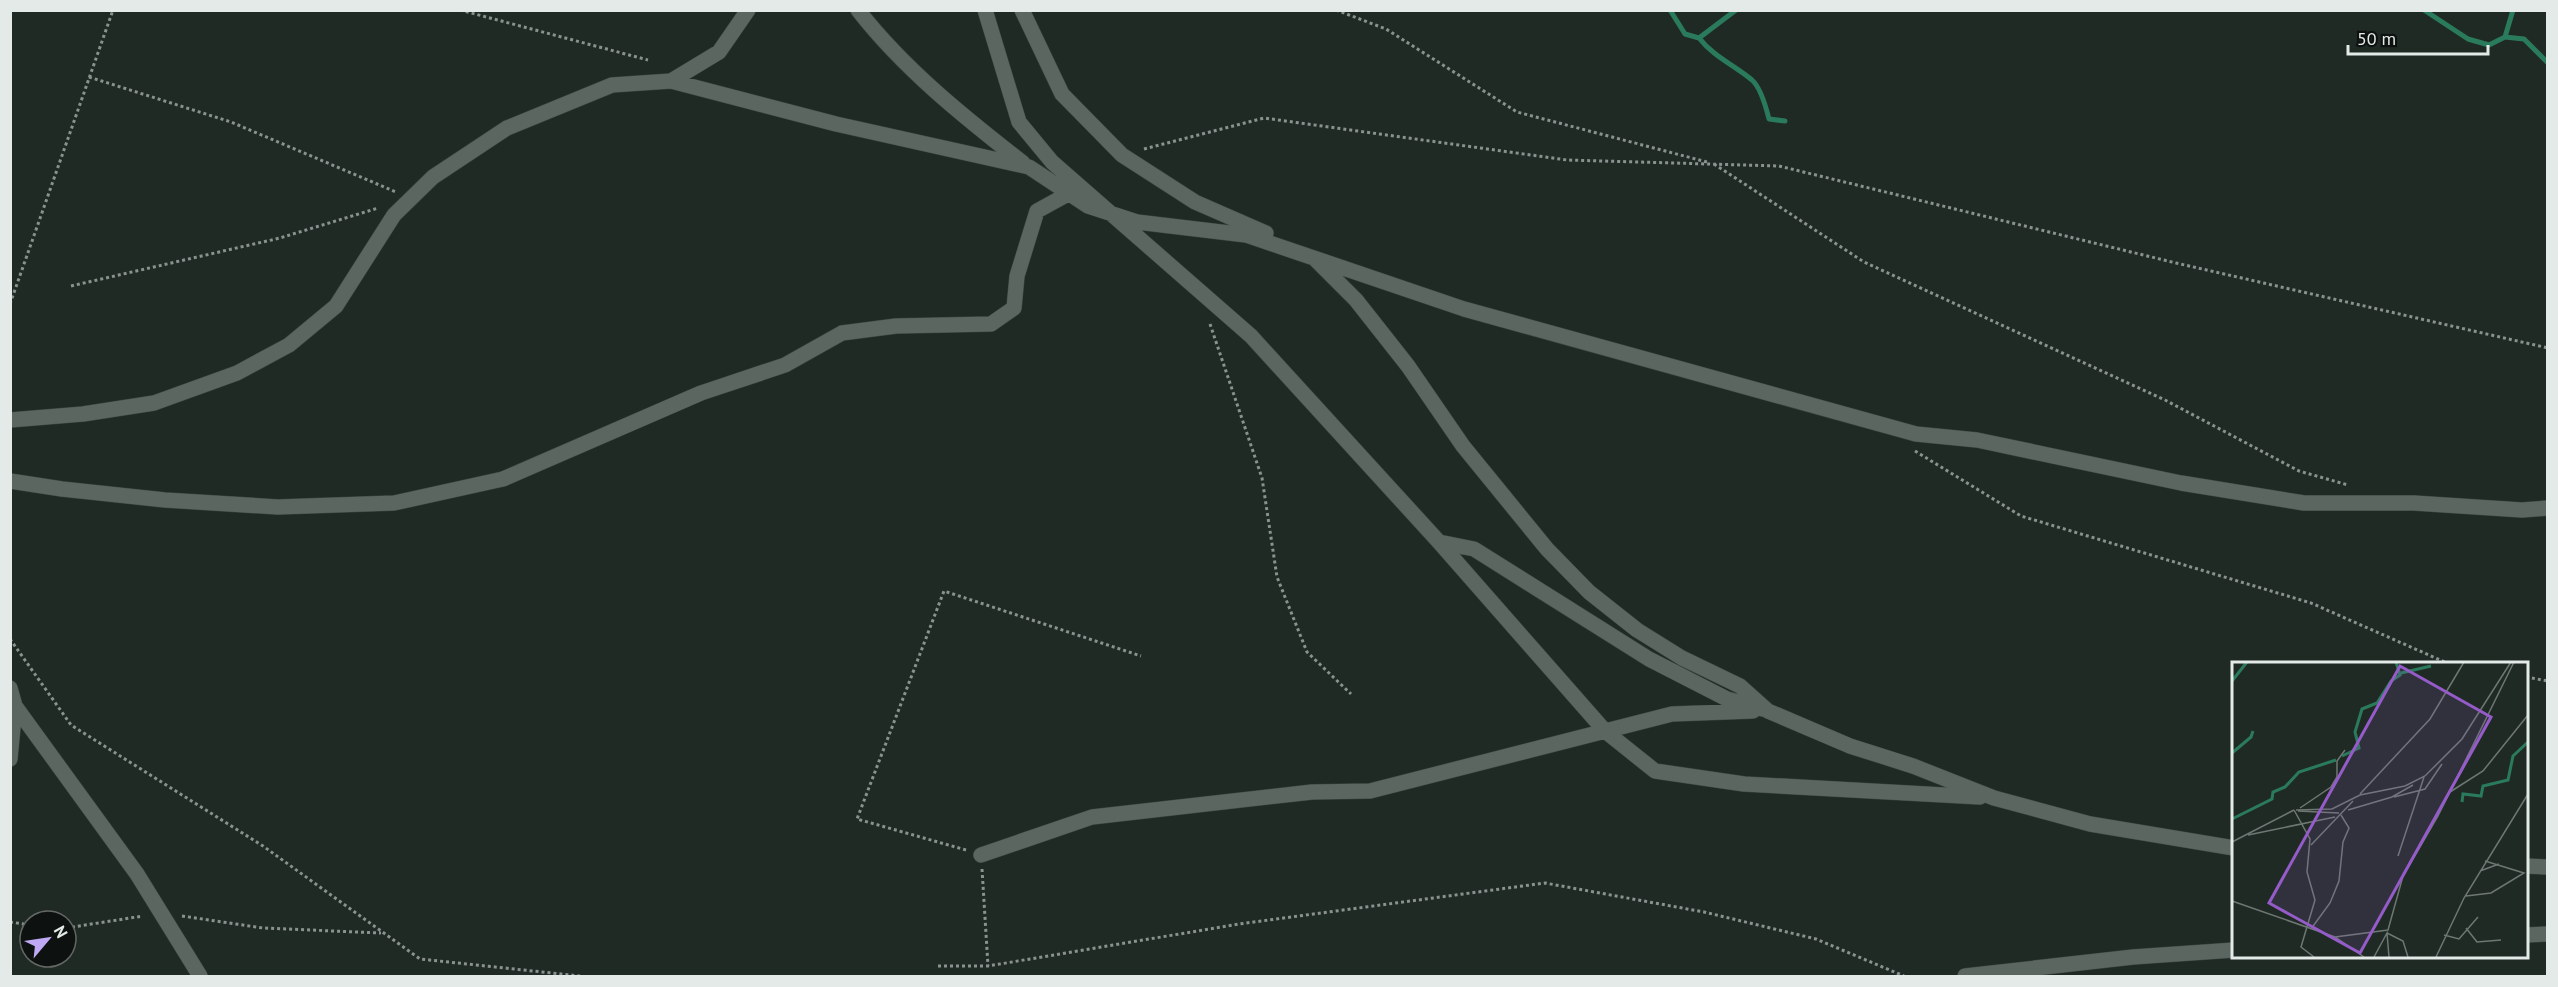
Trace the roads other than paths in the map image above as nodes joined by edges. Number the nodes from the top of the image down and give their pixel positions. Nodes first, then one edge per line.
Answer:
1 (748, 10) edge
2 (858, 10) edge
3 (985, 10) edge
4 (1022, 10) edge
5 (671, 81) junction
6 (1029, 167) junction
7 (1068, 194) junction
8 (1112, 213) junction
9 (1312, 256) junction
10 (10, 420) edge
11 (10, 481) edge
12 (2547, 508) edge
13 (1439, 542) junction
14 (10, 688) edge
15 (15, 706) junction
16 (1768, 711) junction
17 (1605, 730) junction
18 (10, 759) edge
19 (1994, 798) junction
20 (2232, 848) edge
21 (981, 855) road end
22 (2528, 866) edge
23 (2547, 867) edge
24 (2547, 934) edge
25 (2528, 935) edge
26 (2232, 950) edge
27 (200, 976) edge
28 (1965, 976) edge

1 - 5 street
2 - 6 street
3 - 8 street
4 - 9 street
5 - 6 street
5 - 10 street
6 - 7 street
7 - 8 street
7 - 11 street
8 - 9 street
8 - 13 street
9 - 12 street
9 - 16 street
13 - 16 street
13 - 17 street
14 - 15 street
15 - 18 street
15 - 27 street
16 - 17 street
16 - 19 street
17 - 19 street
17 - 21 street
19 - 20 street
22 - 23 street
24 - 25 street
26 - 28 street

